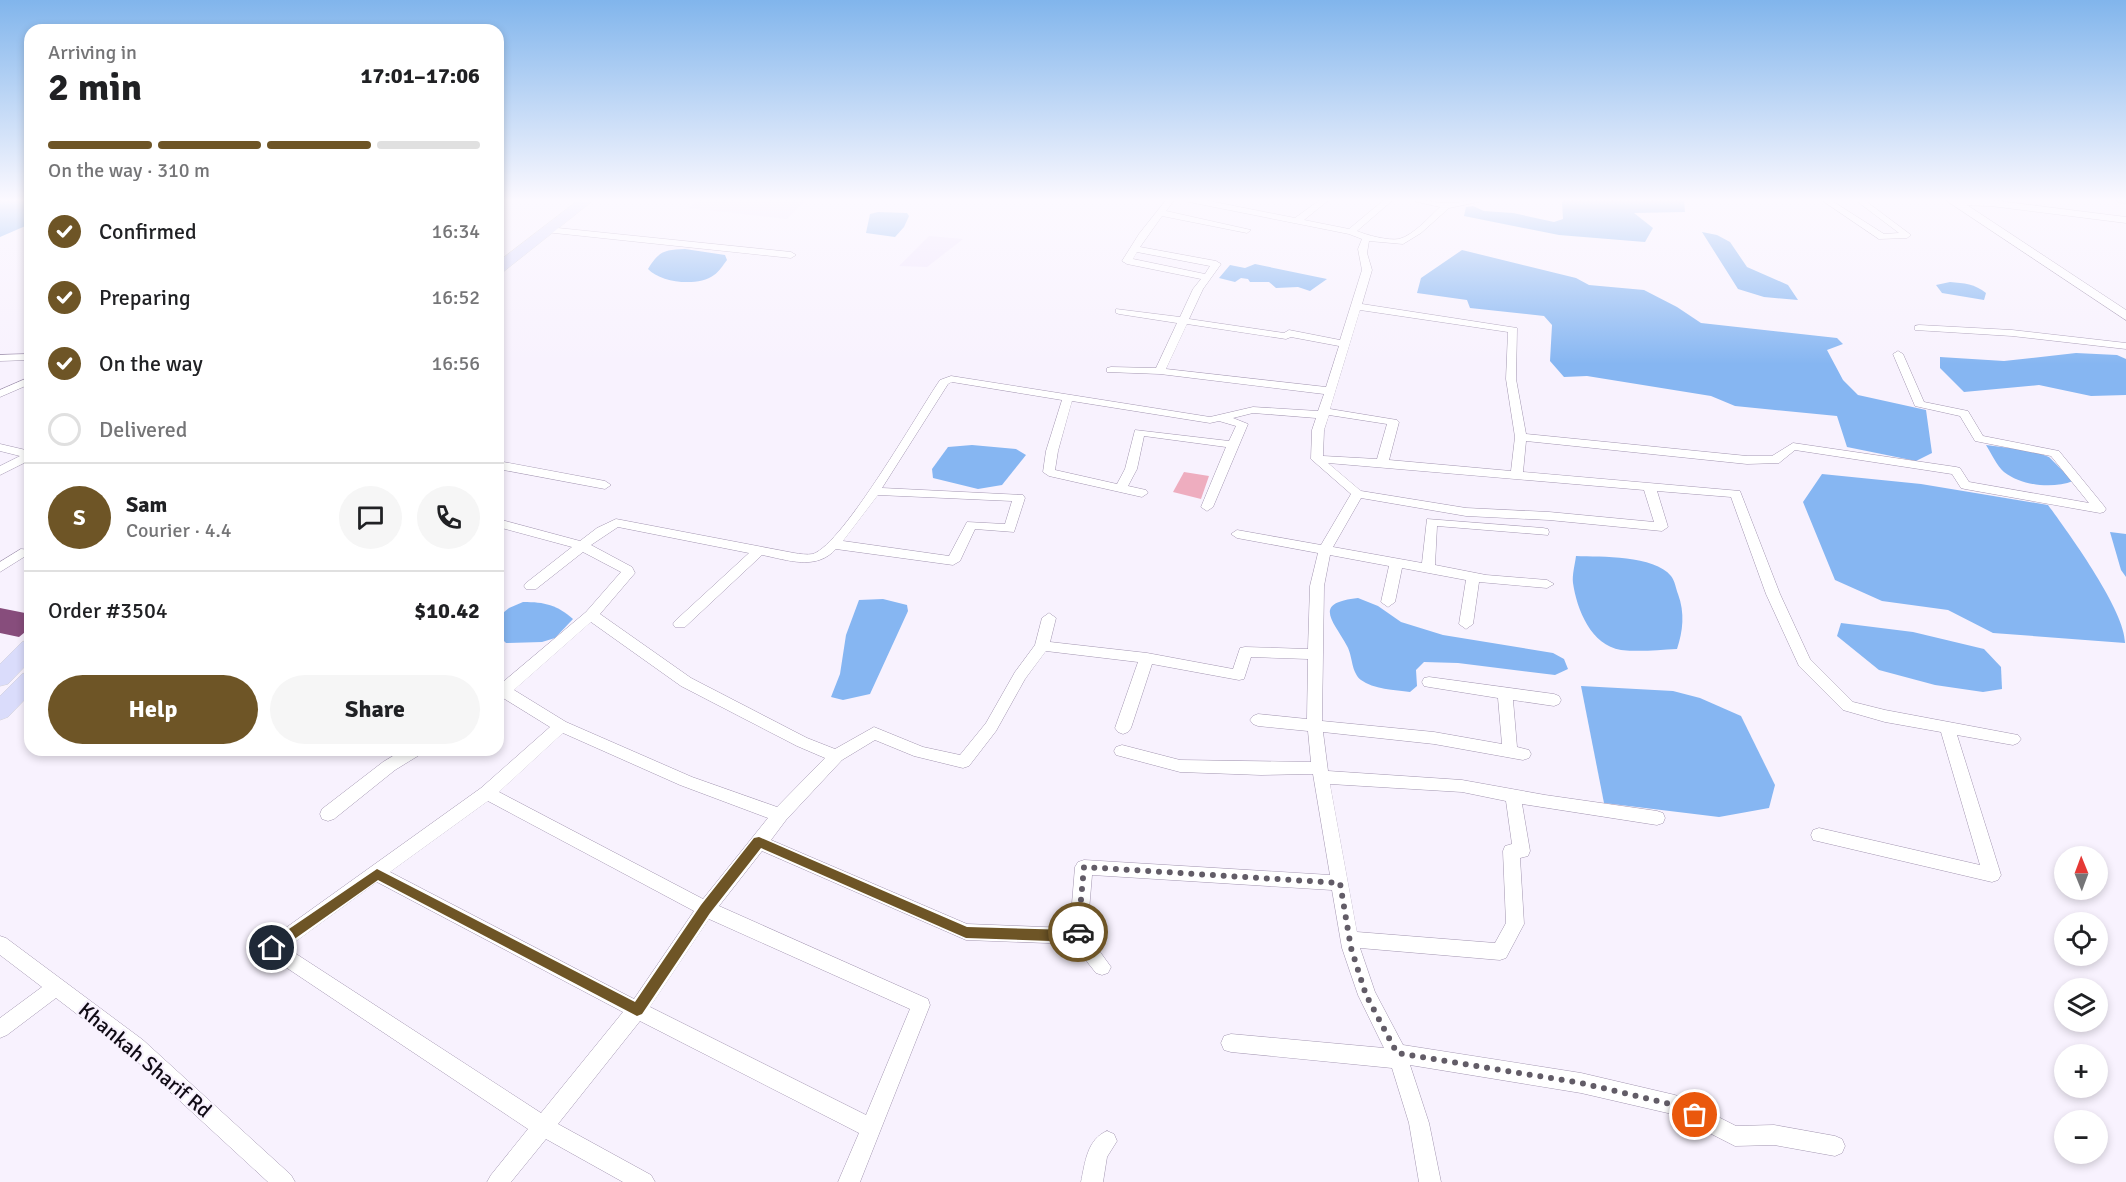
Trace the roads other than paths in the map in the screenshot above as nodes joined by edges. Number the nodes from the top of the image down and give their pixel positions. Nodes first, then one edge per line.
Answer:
1 (517, 254) edge
2 (783, 254) edge
3 (1131, 254) edge
4 (1162, 254) edge
5 (1363, 254) edge
6 (2036, 254) edge
7 (2041, 254) edge
8 (791, 255) dead end
9 (504, 264) edge
10 (1207, 277) junction
11 (1356, 306) junction
12 (2126, 308) edge
13 (1119, 311) dead end
14 (2126, 316) edge
15 (1183, 320) junction
16 (1919, 328) dead end
17 (1345, 344) junction
18 (2126, 346) edge
19 (1898, 354) dead end
20 (24, 357) edge
21 (0, 358) edge
22 (1111, 370) dead end
23 (1160, 371) junction
24 (24, 383) edge
25 (1330, 391) junction
26 (0, 394) edge
27 (1068, 397) junction
28 (1323, 413) junction
29 (1221, 418) junction
30 (1521, 436) junction
31 (1234, 445) junction
32 (0, 447) edge
33 (24, 453) edge
34 (24, 458) edge
35 (1317, 459) junction
36 (1383, 463) junction
37 (504, 466) edge
38 (0, 471) edge
39 (1516, 476) junction
40 (605, 485) dead end
41 (1121, 488) junction
42 (1650, 488) junction
43 (874, 491) junction
44 (1142, 493) dead end
45 (1357, 494) junction
46 (1207, 507) dead end
47 (504, 525) edge
48 (1543, 532) dead end
49 (1237, 534) dead end
50 (833, 544) junction
51 (582, 546) junction
52 (1324, 550) junction
53 (759, 551) junction
54 (24, 553) edge
55 (1396, 563) junction
56 (0, 568) edge
57 (1428, 569) junction
58 (1473, 577) junction
59 (1547, 584) dead end
60 (531, 586) dead end
61 (1388, 602) dead end
62 (591, 615) junction
63 (1049, 618) dead end
64 (680, 624) dead end
65 (1466, 624) dead end
66 (1042, 646) junction
67 (24, 654) edge
68 (1316, 654) junction
69 (1147, 658) junction
70 (0, 678) edge
71 (1429, 682) dead end
72 (24, 686) edge
73 (504, 691) edge
74 (1505, 694) junction
75 (504, 695) edge
76 (1554, 700) dead end
77 (0, 711) edge
78 (1258, 720) dead end
79 (561, 726) junction
80 (1947, 726) junction
81 (1317, 727) junction
82 (1123, 728) dead end
83 (2013, 739) dead end
84 (1122, 751) dead end
85 (406, 756) edge
86 (836, 756) junction
87 (1321, 772) junction
88 (487, 793) junction
89 (1513, 796) junction
90 (328, 814) dead end
91 (780, 815) junction
92 (1657, 818) dead end
93 (1819, 835) dead end
94 (759, 842) junction
95 (377, 874) junction
96 (1340, 883) junction
97 (706, 909) junction
98 (1078, 936) junction
99 (1349, 939) junction
100 (0, 944) edge
101 (1102, 967) dead end
102 (56, 987) junction
103 (637, 1010) junction
104 (0, 1029) edge
105 (1231, 1043) dead end
106 (1398, 1056) junction
107 (542, 1126) junction
108 (869, 1127) junction
109 (1107, 1141) dead end
110 (1835, 1146) dead end
111 (284, 1182) edge
112 (498, 1182) edge
113 (644, 1182) edge
114 (849, 1182) edge
115 (1092, 1182) edge
116 (1430, 1182) edge

1 - 9 main road
2 - 8 street
3 - 10 street
4 - 10 street
5 - 11 street
6 - 14 main road
7 - 12 main road
10 - 15 street
11 - 17 street
11 - 30 street
13 - 15 street
15 - 17 street
15 - 23 street
16 - 18 street
17 - 25 street
19 - 30 street
20 - 21 street
22 - 23 street
23 - 25 street
24 - 26 street
25 - 28 street
27 - 29 street
27 - 41 street
27 - 43 street
28 - 29 street
28 - 35 street
28 - 36 street
29 - 31 street
30 - 39 street
31 - 41 street
31 - 46 street
32 - 33 street
34 - 38 street
35 - 36 street
35 - 45 street
36 - 39 street
37 - 40 street
39 - 42 street
41 - 44 street
42 - 45 street
42 - 80 street
43 - 50 street
43 - 50 street
45 - 52 street
47 - 51 street
48 - 57 street
49 - 52 street
50 - 53 street
51 - 53 street
51 - 60 street
51 - 62 street
52 - 55 street
52 - 68 street
53 - 64 street
54 - 56 street
55 - 57 street
55 - 61 street
57 - 58 street
58 - 59 street
58 - 65 street
62 - 73 street
62 - 86 street
63 - 66 street
66 - 69 street
66 - 86 street
67 - 70 main road
68 - 69 street
68 - 81 street
69 - 82 street
71 - 74 street
72 - 77 main road
74 - 76 street
74 - 81 street
75 - 79 street
78 - 81 street
79 - 88 street
79 - 91 street
80 - 83 street
80 - 93 street
81 - 87 street
84 - 87 street
85 - 90 street
86 - 91 street
87 - 89 street
87 - 96 street
88 - 95 street
88 - 97 street
89 - 92 street
89 - 99 street
91 - 94 street
94 - 97 street
94 - 98 street
95 - 103 street
95 - 107 street
96 - 98 street
96 - 99 street
97 - 103 street
97 - 108 street
98 - 101 street
99 - 106 street
100 - 102 street, Khankah Sharif Rd
102 - 104 street
102 - 111 street, Khankah Sharif Rd
103 - 107 street
103 - 108 street
105 - 106 street
106 - 110 street
106 - 116 street
107 - 112 street
107 - 113 street
108 - 114 street
109 - 115 street

